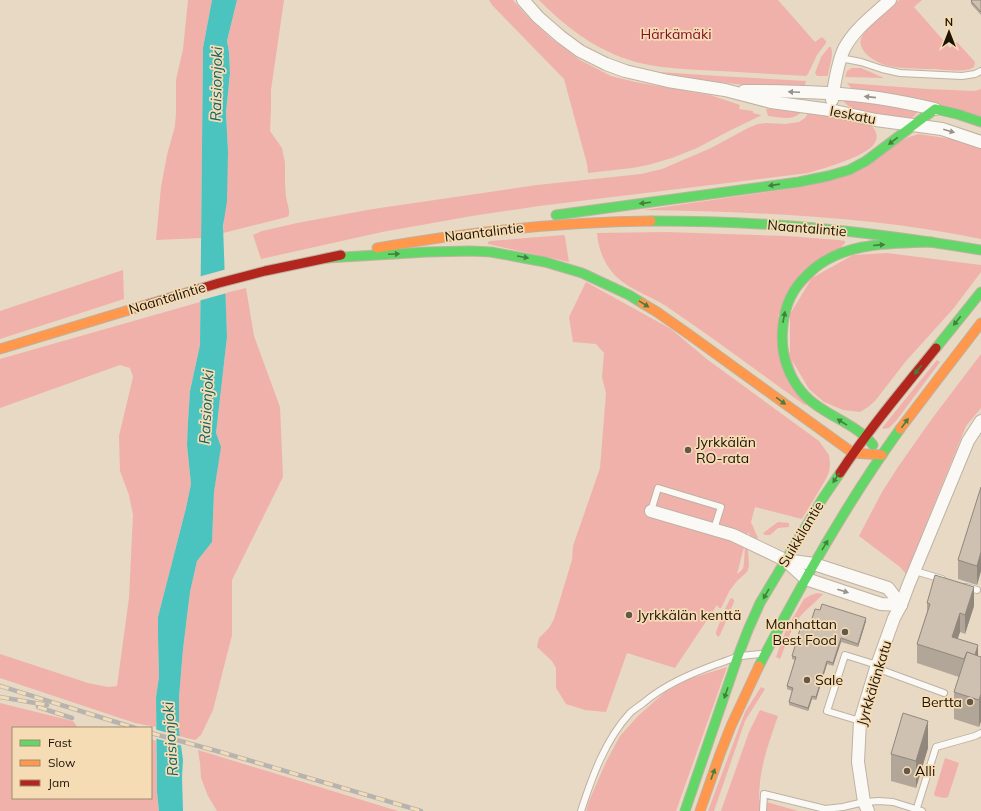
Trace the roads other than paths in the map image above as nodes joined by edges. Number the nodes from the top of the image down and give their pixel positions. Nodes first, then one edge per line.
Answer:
1 (523, 0) edge
2 (890, 0) edge
3 (840, 58) junction
4 (981, 71) edge
5 (725, 90) junction
6 (833, 94) junction
7 (936, 109) junction
8 (830, 110) junction
9 (981, 122) edge
10 (915, 125) junction
11 (981, 142) edge
12 (463, 234) junction
13 (932, 242) junction
14 (981, 250) edge
15 (327, 258) junction
16 (981, 292) edge
17 (981, 323) edge
18 (0, 349) edge
19 (981, 421) edge
20 (865, 437) junction
21 (853, 453) junction
22 (882, 455) junction
23 (651, 511) joint
24 (714, 529) junction
25 (785, 560) junction
26 (814, 564) junction
27 (915, 571) junction
28 (806, 578) junction
29 (949, 582) edge
30 (963, 586) edge
31 (977, 590) dead end
32 (901, 605) junction
33 (765, 654) junction
34 (738, 656) junction
35 (876, 667) junction
36 (944, 693) dead end
37 (860, 721) junction
38 (981, 733) edge
39 (866, 807) edge
40 (919, 810) edge
41 (581, 811) edge
42 (685, 811) edge
43 (700, 811) edge
44 (763, 811) edge

1 - 5 street, Ieskatu
2 - 3 street
3 - 4 lane
3 - 6 street
6 -> 5 street, Ieskatu
5 - 8 street, Ieskatu
7 -> 6 street, Ieskatu
6 - 8 street
7 - 9 main road, Ieskatu
7 - 10 main road
8 - 10 street, Ieskatu
10 -> 11 street, Ieskatu
10 -> 12 main road
12 - 13 main road, Naantalintie
12 - 15 main road, Naantalintie
13 - 14 main road, Naantalintie
20 -> 13 main road
15 - 18 main road, Naantalintie
15 -> 21 main road
16 -> 20 main road, Suikkilantie
22 -> 17 main road, Suikkilantie
19 - 27 street, Jyrkkälänkatu
20 - 21 main road, Suikkilantie
20 - 22 main road
21 - 22 main road
21 -> 25 main road, Suikkilantie
26 -> 22 main road, Suikkilantie
23 - 24 street
23 - 24 lane
24 - 25 street
25 - 26 street
25 - 28 street
25 -> 34 main road, Suikkilantie
26 - 28 main road, Suikkilantie
26 - 32 street
27 - 29 lane
27 - 32 street, Jyrkkälänkatu
28 -> 32 street
28 - 33 main road, Suikkilantie
30 - 31 lane
32 - 35 street, Jyrkkälänkatu
33 - 34 lane
43 -> 33 main road, Suikkilantie
34 - 41 lane
34 -> 42 main road, Suikkilantie
35 - 36 lane
35 - 37 street, Jyrkkälänkatu
35 - 37 lane
37 - 39 street, Jyrkkälänkatu
38 - 40 lane
39 - 40 lane
39 - 44 lane

